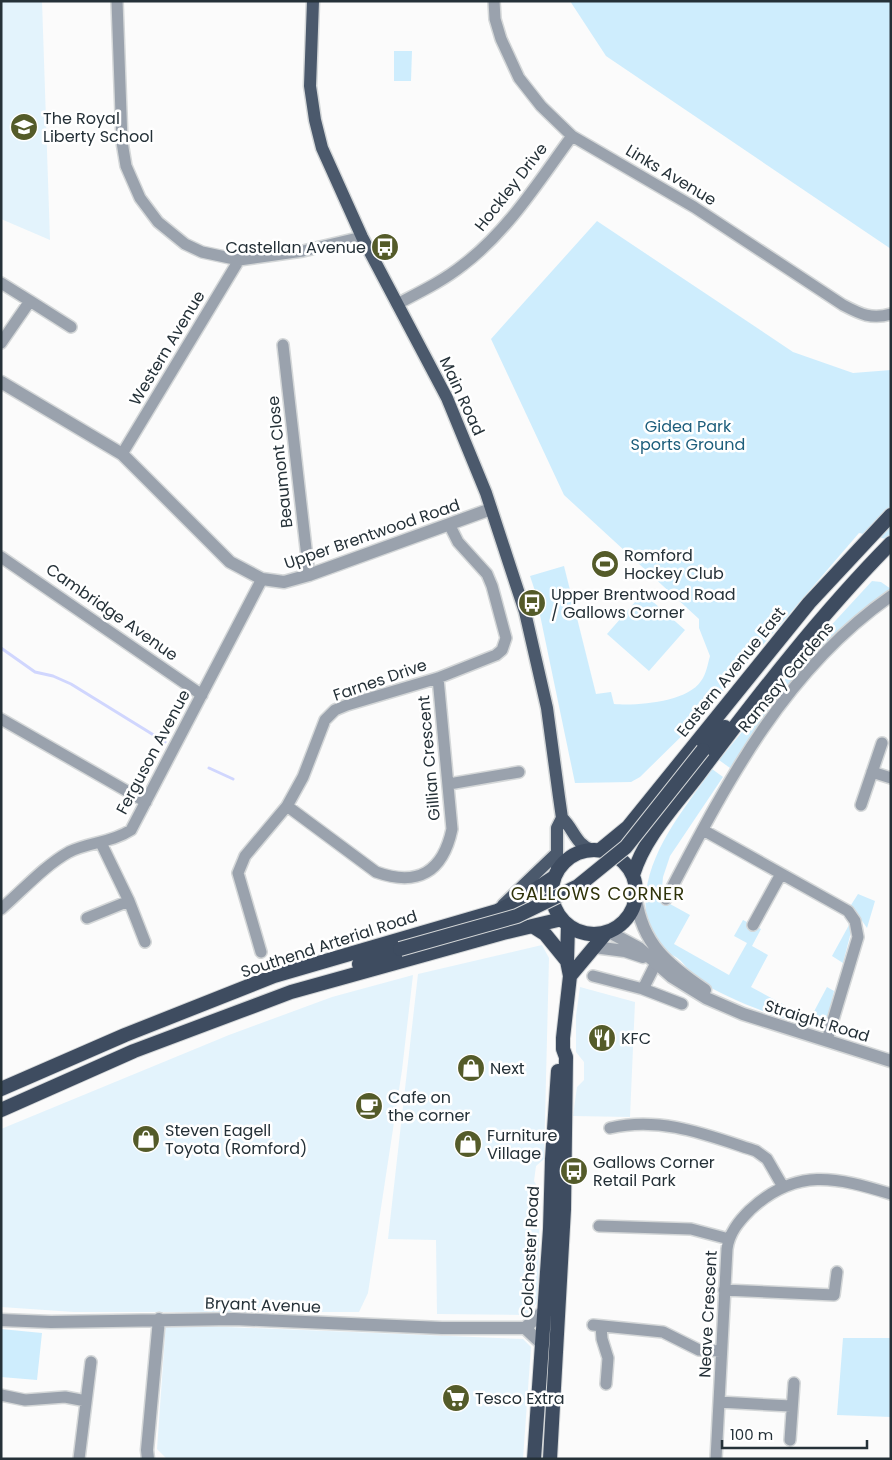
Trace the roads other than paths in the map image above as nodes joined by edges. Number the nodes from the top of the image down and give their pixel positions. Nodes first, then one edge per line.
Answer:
1 (117, 1) edge
2 (313, 1) edge
3 (494, 1) edge
4 (572, 136) junction
5 (362, 237) junction
6 (240, 260) junction
7 (1, 283) edge
8 (30, 301) junction
9 (397, 304) junction
10 (891, 314) edge
11 (71, 327) dead end
12 (1, 342) edge
13 (284, 345) dead end
14 (1, 382) edge
15 (122, 454) junction
16 (491, 509) junction
17 (891, 515) edge
18 (450, 526) junction
19 (888, 552) edge
20 (1, 557) edge
21 (309, 575) junction
22 (262, 579) junction
23 (891, 596) edge
24 (779, 669) junction
25 (751, 674) junction
26 (438, 678) junction
27 (202, 695) junction
28 (1, 719) edge
29 (882, 743) dead end
30 (704, 750) junction
31 (519, 772) dead end
32 (872, 772) junction
33 (891, 778) edge
34 (449, 784) junction
35 (146, 802) junction
36 (861, 804) dead end
37 (287, 806) junction
38 (562, 818) junction
39 (703, 830) junction
40 (101, 843) junction
41 (596, 850) junction
42 (556, 854) junction
43 (781, 874) junction
44 (555, 875) junction
45 (633, 876) junction
46 (636, 898) junction
47 (666, 899) dead end
48 (129, 901) junction
49 (1, 909) edge
50 (486, 914) junction
51 (87, 918) dead end
52 (565, 922) junction
53 (753, 925) dead end
54 (534, 927) junction
55 (608, 932) junction
56 (145, 942) dead end
57 (594, 947) junction
58 (400, 949) junction
59 (261, 952) dead end
60 (567, 961) junction
61 (656, 963) junction
62 (274, 976) junction
63 (570, 976) junction
64 (593, 976) dead end
65 (643, 989) junction
66 (291, 992) junction
67 (682, 1004) dead end
68 (735, 1011) junction
69 (827, 1040) junction
70 (563, 1049) junction
71 (891, 1061) edge
72 (1, 1089) edge
73 (1, 1110) edge
74 (610, 1128) dead end
75 (782, 1185) junction
76 (891, 1194) edge
77 (599, 1226) dead end
78 (728, 1239) junction
79 (836, 1272) dead end
80 (724, 1290) junction
81 (545, 1310) junction
82 (159, 1319) junction
83 (1, 1320) edge
84 (525, 1328) junction
85 (543, 1345) junction
86 (721, 1351) junction
87 (91, 1362) dead end
88 (794, 1383) dead end
89 (606, 1384) dead end
90 (2, 1400) edge
91 (86, 1401) junction
92 (719, 1402) junction
93 (791, 1406) junction
94 (790, 1440) dead end
95 (80, 1459) edge
96 (148, 1459) edge
97 (534, 1459) edge
98 (550, 1459) edge
99 (716, 1459) edge

1 - 6 street
2 - 5 main road, Main Road
3 - 4 street, Links Avenue
4 - 9 street, Hockley Drive
4 - 10 street, Links Avenue
5 - 6 street
5 - 9 main road, Main Road
6 - 15 street, Western Avenue
7 - 8 street
8 - 11 street
8 - 12 street
9 - 16 main road, Main Road
13 - 21 street, Beaumont Close
14 - 15 street, Upper Brentwood Road
15 - 22 street, Upper Brentwood Road
16 - 18 street, Upper Brentwood Road
16 - 38 main road, Main Road
17 - 25 highway, Eastern Avenue East
18 - 21 street, Upper Brentwood Road
18 - 26 street, Farnes Drive
19 - 24 highway
20 - 27 street, Cambridge Avenue
21 - 22 street, Upper Brentwood Road
22 - 27 street, Ferguson Avenue
23 - 39 street, Ramsay Gardens
24 - 30 highway
24 - 45 highway
25 - 30 highway
25 - 41 highway, Eastern Avenue East
26 - 34 street, Gillian Crescent
26 - 37 street, Farnes Drive
27 - 35 street, Ferguson Avenue
28 - 35 street
29 - 32 street
30 - 58 highway, bridge
31 - 34 street
32 - 33 street
32 - 36 street
34 - 37 street, Gillian Crescent
35 - 40 street, Ferguson Avenue
37 - 59 street, Farnes Drive
38 - 41 main road, Main Road
38 - 42 main road, Main Road
39 - 43 street
39 - 47 street, Ramsay Gardens
40 - 48 street
40 - 49 street, Ferguson Avenue
41 - 44 highway
41 - 45 highway
42 - 44 main road, Main Road
42 - 50 main road
43 - 53 street
43 - 69 street
44 - 50 highway, Southend Arterial Road
44 - 52 highway
45 - 46 highway
46 - 55 highway
46 - 68 street, Straight Road
48 - 51 street
48 - 56 street
50 - 62 highway, Southend Arterial Road
52 - 54 highway, Southend Arterial Road
52 - 55 highway
52 - 60 highway, Colchester Road
54 - 60 highway
54 - 66 highway, Southend Arterial Road
55 - 57 highway
55 - 61 street, Straight Road
57 - 61 street
57 - 63 highway
58 - 62 highway
58 - 66 highway
60 - 63 highway, Colchester Road
61 - 65 street
61 - 68 street, Straight Road
62 - 72 highway, Southend Arterial Road
63 - 70 highway, Colchester Road
64 - 65 street
65 - 67 street
66 - 73 highway, Southend Arterial Road
68 - 69 street, Straight Road
69 - 71 street, Straight Road
70 - 81 highway, Colchester Road
70 - 98 highway, Colchester Road
74 - 75 street
75 - 76 street
75 - 78 street, Neave Crescent
77 - 78 street
78 - 80 street, Neave Crescent
79 - 80 street
80 - 86 street, Neave Crescent
81 - 84 street
81 - 85 highway, Colchester Road
82 - 83 street, Bryant Avenue
82 - 84 street, Bryant Avenue
82 - 96 street
84 - 85 street
85 - 97 highway, Colchester Road
86 - 89 street
86 - 92 street, Neave Crescent
87 - 91 street
88 - 93 street
90 - 91 street
91 - 95 street
92 - 93 street
92 - 99 street, Neave Crescent
93 - 94 street

